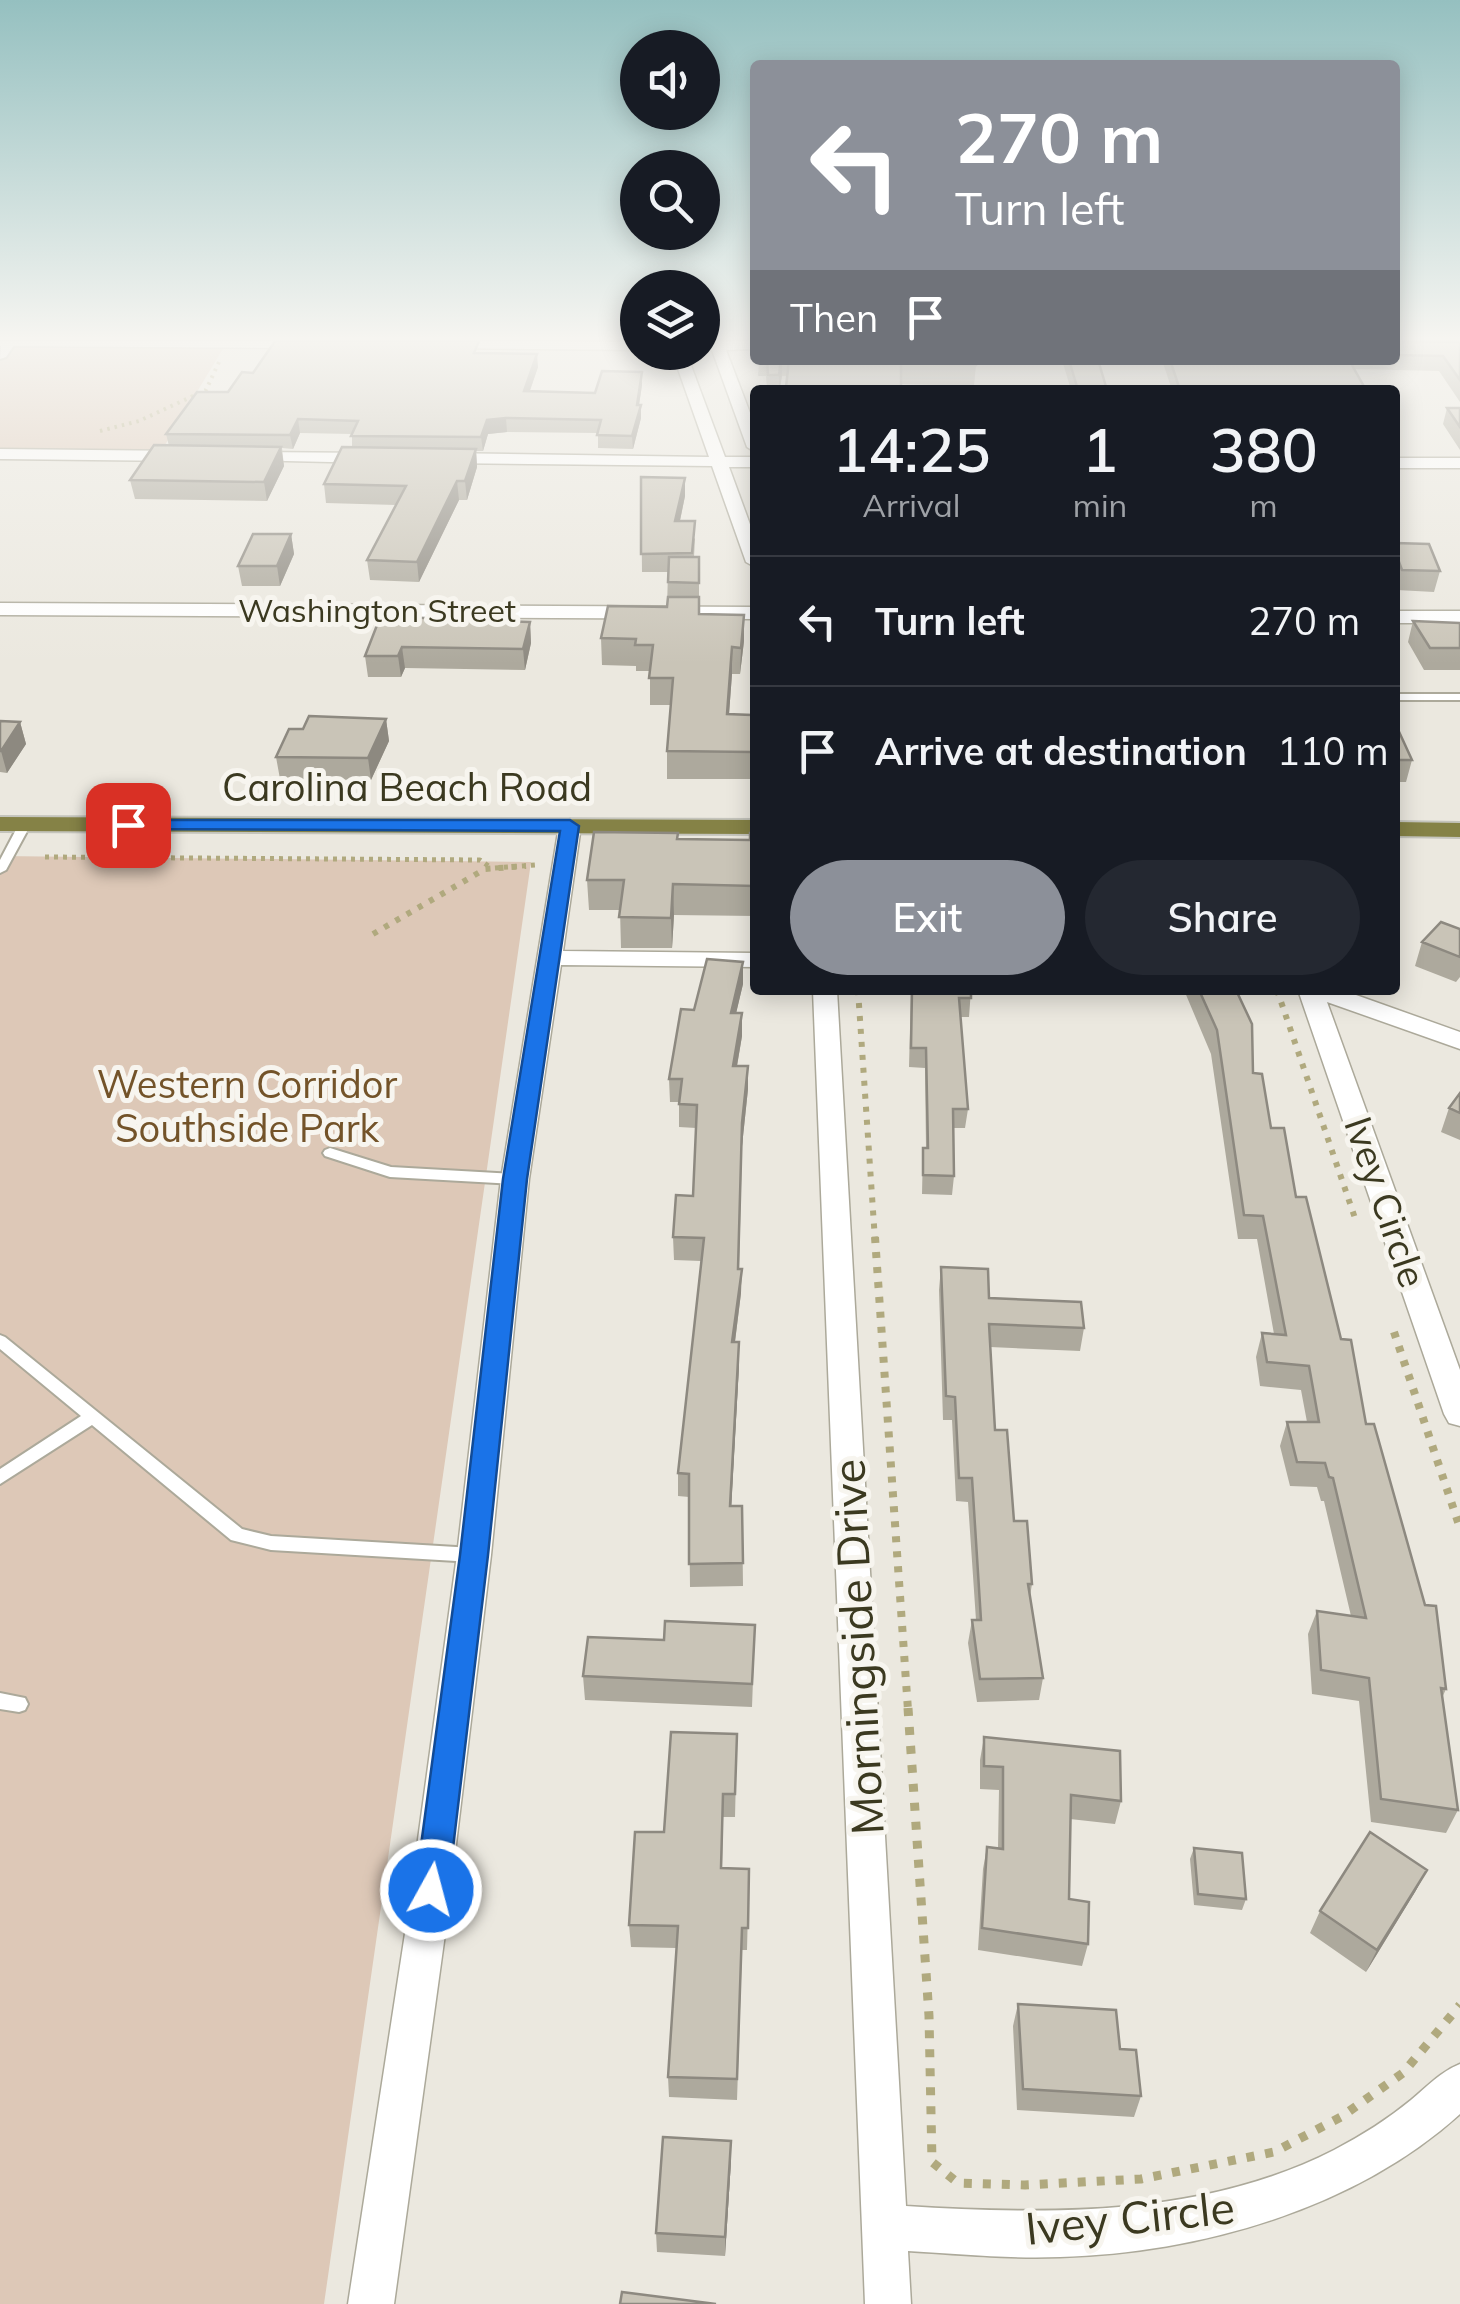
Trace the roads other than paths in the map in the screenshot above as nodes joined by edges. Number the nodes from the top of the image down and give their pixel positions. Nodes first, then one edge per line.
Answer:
1 (712, 449) edge
2 (0, 454) edge
3 (194, 456) edge
4 (233, 456) edge
5 (389, 458) edge
6 (428, 458) edge
7 (716, 461) junction
8 (750, 462) edge
9 (1400, 463) edge
10 (1460, 463) edge
11 (750, 549) edge
12 (0, 610) edge
13 (750, 613) edge
14 (1400, 617) edge
15 (1460, 617) edge
16 (1460, 697) edge
17 (1400, 698) edge
18 (12, 824) edge
19 (570, 826) junction
20 (750, 826) edge
21 (1400, 829) edge
22 (1460, 830) edge
23 (0, 870) edge
24 (547, 958) junction
25 (750, 960) edge
26 (825, 995) edge
27 (1312, 995) edge
28 (1332, 995) edge
29 (1460, 1041) edge
30 (330, 1153) dead end
31 (515, 1179) junction
32 (0, 1341) edge
33 (1460, 1414) edge
34 (92, 1417) junction
35 (0, 1477) edge
36 (474, 1555) junction
37 (1460, 2085) edge
38 (885, 2227) junction
39 (371, 2304) edge
40 (888, 2304) edge

1 - 7 street
2 - 3 street
4 - 5 street
6 - 7 street
7 - 8 street
7 - 11 street
9 - 10 street
12 - 13 street, Washington Street
14 - 15 street
16 - 17 lane
18 - 19 highway, Carolina Beach Road
18 - 23 lane
19 - 20 highway, Carolina Beach Road
19 - 24 street
21 - 22 highway
24 - 25 street
24 - 31 street
26 - 38 street, Morningside Drive
27 - 33 street, Ivey Circle
28 - 29 street
30 - 31 lane
31 - 36 street
32 - 34 lane
34 - 35 lane
34 - 36 lane
36 - 39 street
37 - 38 street, Ivey Circle
38 - 40 street, Morningside Drive

